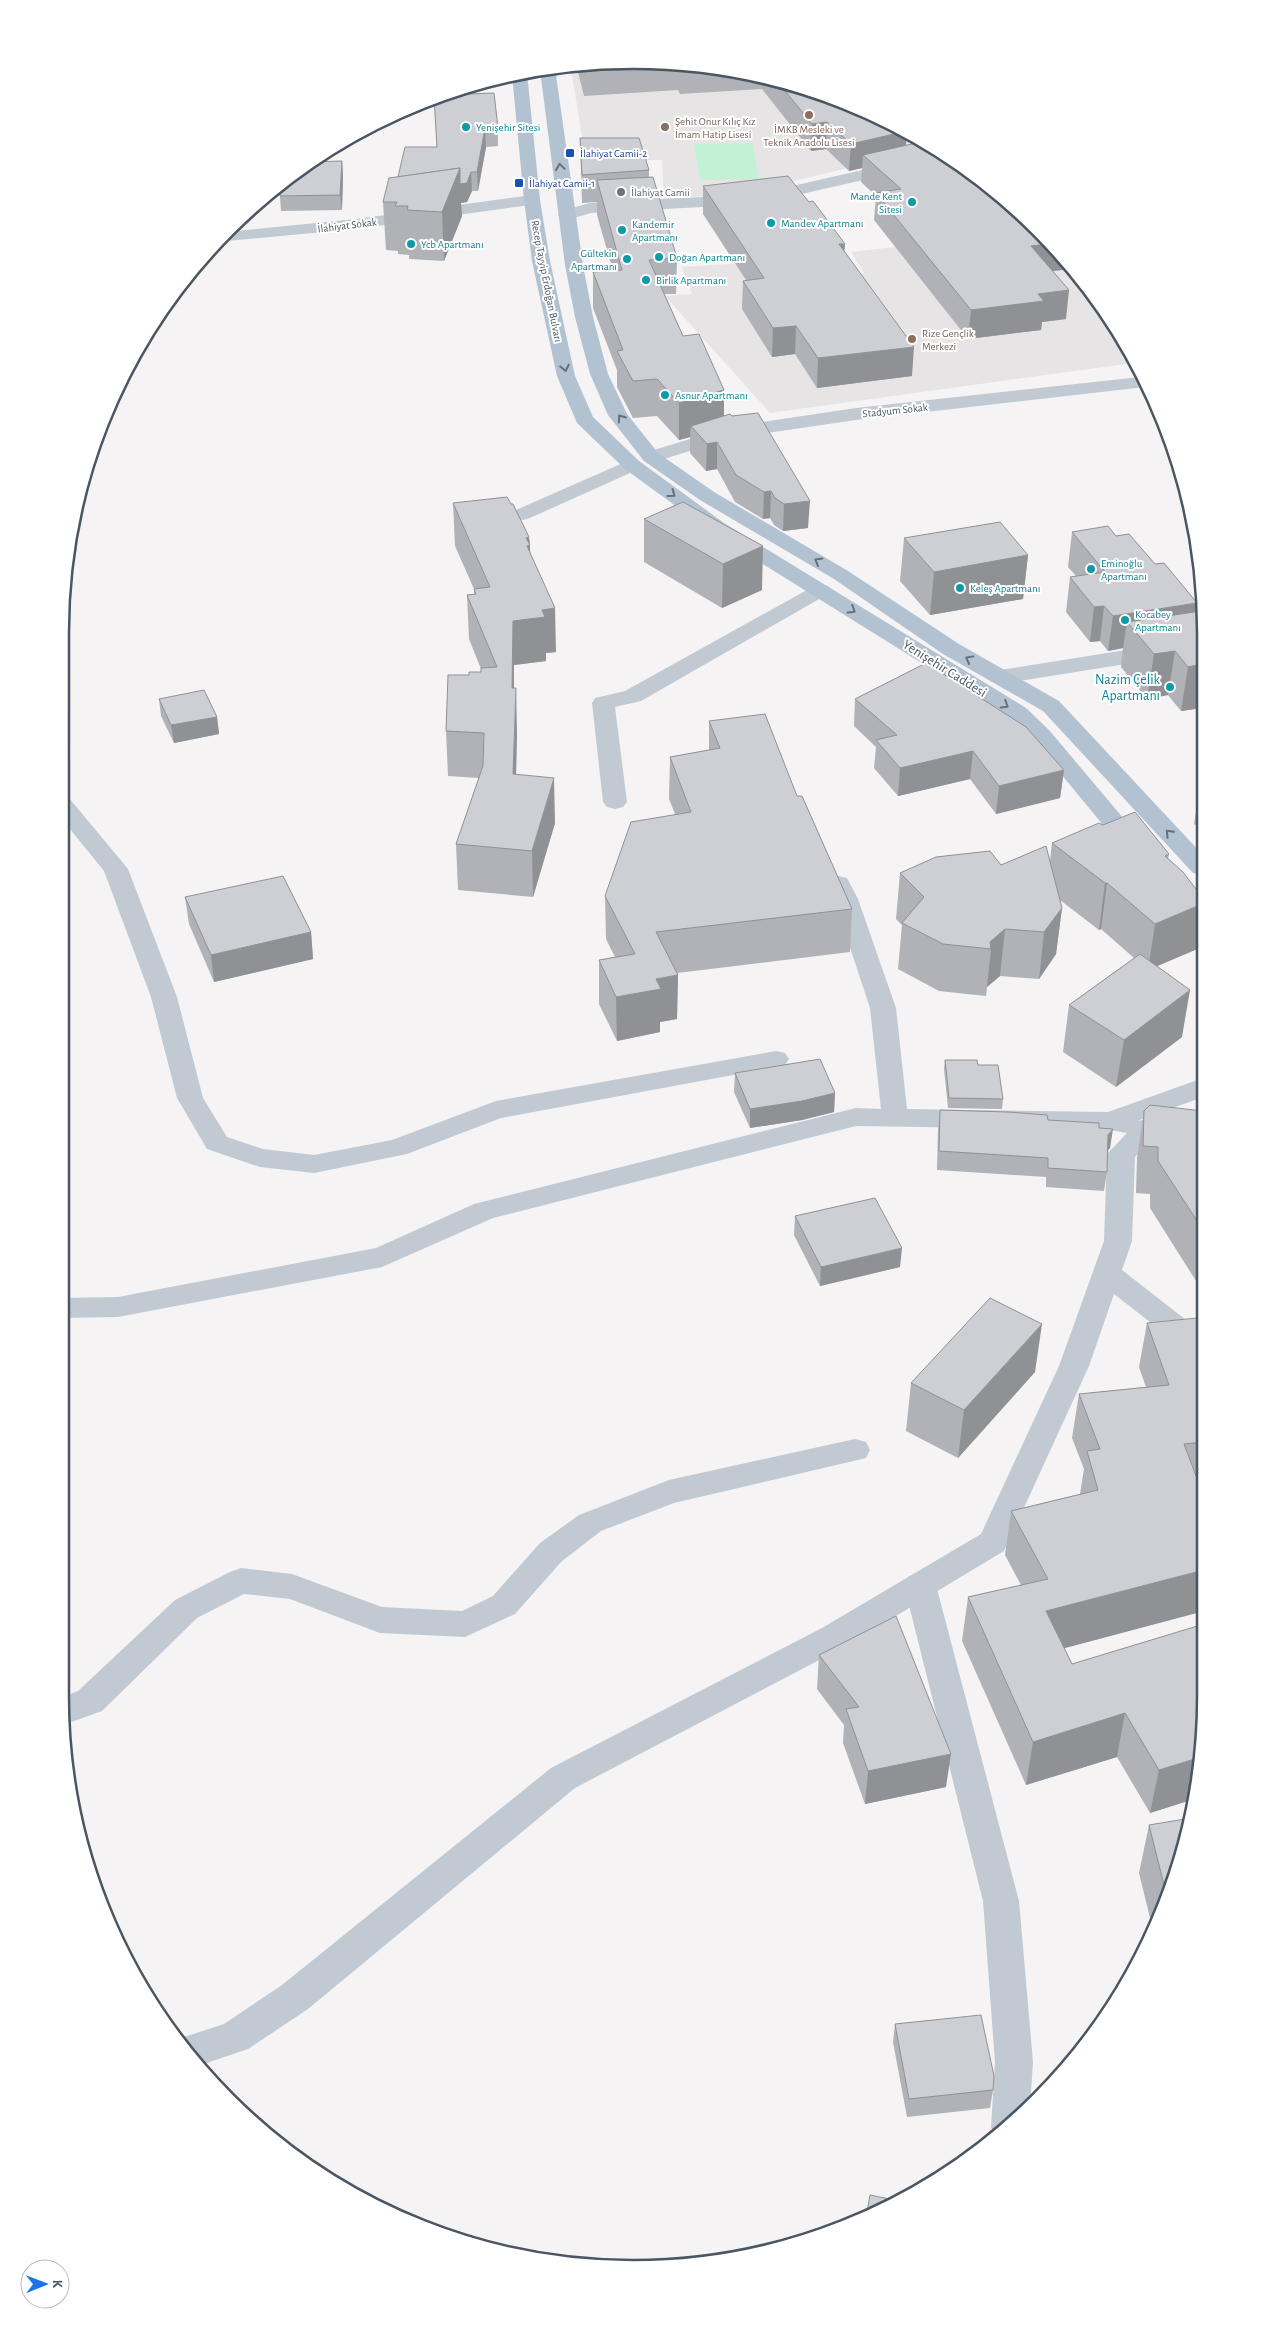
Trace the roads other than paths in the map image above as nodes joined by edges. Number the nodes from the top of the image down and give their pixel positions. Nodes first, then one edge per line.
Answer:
1 (549, 76) edge
2 (521, 81) edge
3 (937, 158) edge
4 (532, 200) junction
5 (567, 215) junction
6 (231, 237) edge
7 (1139, 382) edge
8 (642, 461) junction
9 (523, 514) dead end
10 (821, 590) junction
11 (1197, 646) edge
12 (1000, 677) junction
13 (616, 802) dead end
14 (69, 812) edge
15 (1197, 863) edge
16 (1148, 865) edge
17 (830, 866) edge
18 (776, 1059) dead end
19 (1197, 1089) edge
20 (895, 1118) junction
21 (1110, 1121) junction
22 (1107, 1273) junction
23 (69, 1308) edge
24 (1197, 1344) edge
25 (855, 1450) dead end
26 (920, 1585) junction
27 (69, 1709) edge
28 (194, 2050) edge
29 (1011, 2115) edge

5 -> 1 main road
2 - 4 main road, Recep Tayyip Erdoğan Bulvarı
3 - 5 street
4 - 6 street, İlahiyat Sokak
4 -> 8 main road, Recep Tayyip Erdoğan Bulvarı
8 -> 5 main road
7 - 8 street, Stadyum Sokak
8 - 9 street, Stadyum Sokak
8 -> 10 main road, Yenişehir Caddesi
12 -> 8 main road, Yenişehir Caddesi
10 - 13 street
10 -> 16 main road, Yenişehir Caddesi
11 - 12 street
15 -> 12 main road, Yenişehir Caddesi
14 - 18 street
17 - 20 street
19 - 21 street
20 - 21 street
20 - 23 street
21 - 22 street
22 - 24 street
22 - 26 street
25 - 27 street
26 - 28 street
26 - 29 street

